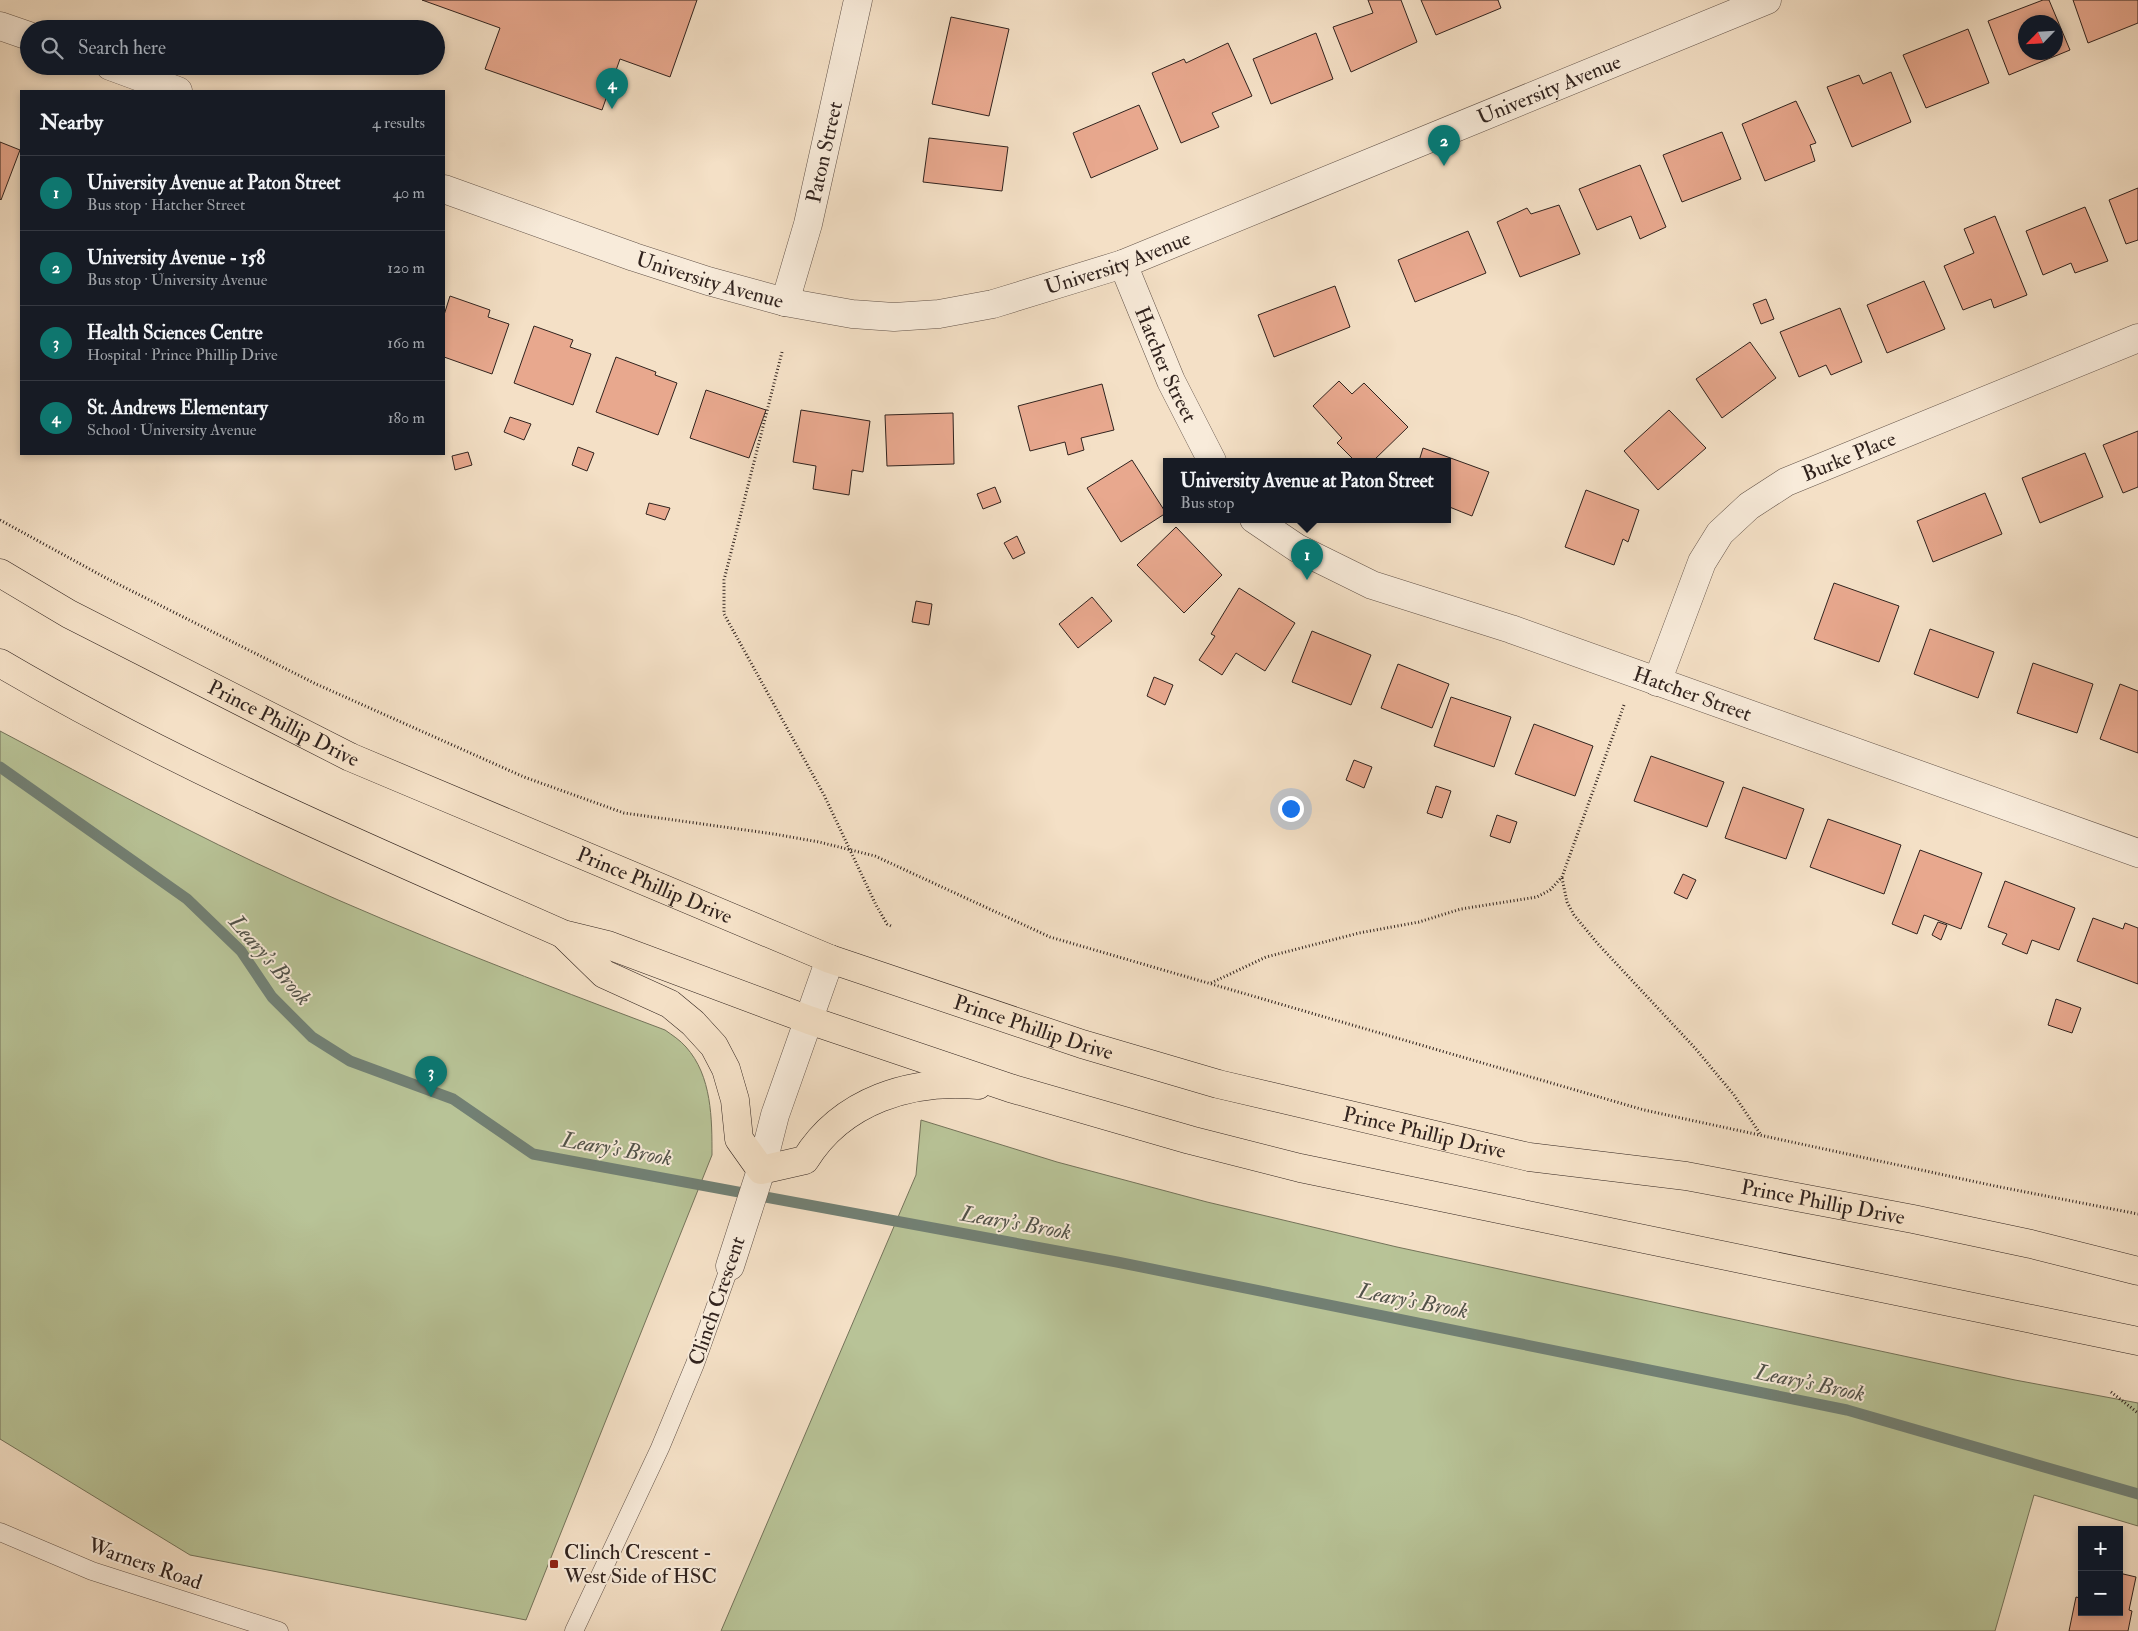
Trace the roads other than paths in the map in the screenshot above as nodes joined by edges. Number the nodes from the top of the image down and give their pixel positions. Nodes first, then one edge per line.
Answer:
1 (858, 0) edge
2 (1767, 0) edge
3 (0, 26) edge
4 (20, 33) edge
5 (134, 75) edge
6 (175, 90) edge
7 (445, 189) edge
8 (1123, 264) junction
9 (785, 302) junction
10 (2138, 338) edge
11 (1210, 458) edge
12 (1260, 523) edge
13 (0, 573) edge
14 (0, 663) edge
15 (1657, 682) junction
16 (2138, 853) edge
17 (563, 934) junction
18 (830, 960) junction
19 (808, 1020) junction
20 (1010, 1088) junction
21 (761, 1170) junction
22 (730, 1266) joint
23 (2138, 1271) edge
24 (2138, 1341) edge
25 (0, 1532) edge
26 (278, 1631) edge
27 (574, 1631) edge

1 - 9 street, Paton Street
2 - 8 street, University Avenue
3 - 4 street
5 - 6 street
7 - 9 street, University Avenue
8 - 9 street, University Avenue
8 - 11 street, Hatcher Street
10 - 15 street, Burke Place
12 - 15 street, Hatcher Street
13 - 18 main road, Prince Phillip Drive
14 - 17 main road
15 - 16 street, Hatcher Street
17 - 19 main road
17 - 21 main road
18 - 19 street, Clinch Crescent
18 - 23 main road, Prince Phillip Drive
19 - 20 main road
19 - 21 street, Clinch Crescent
20 - 21 main road
20 - 24 main road
21 - 22 street, Clinch Crescent
22 - 27 lane, Clinch Crescent
25 - 26 lane, Warners Road

